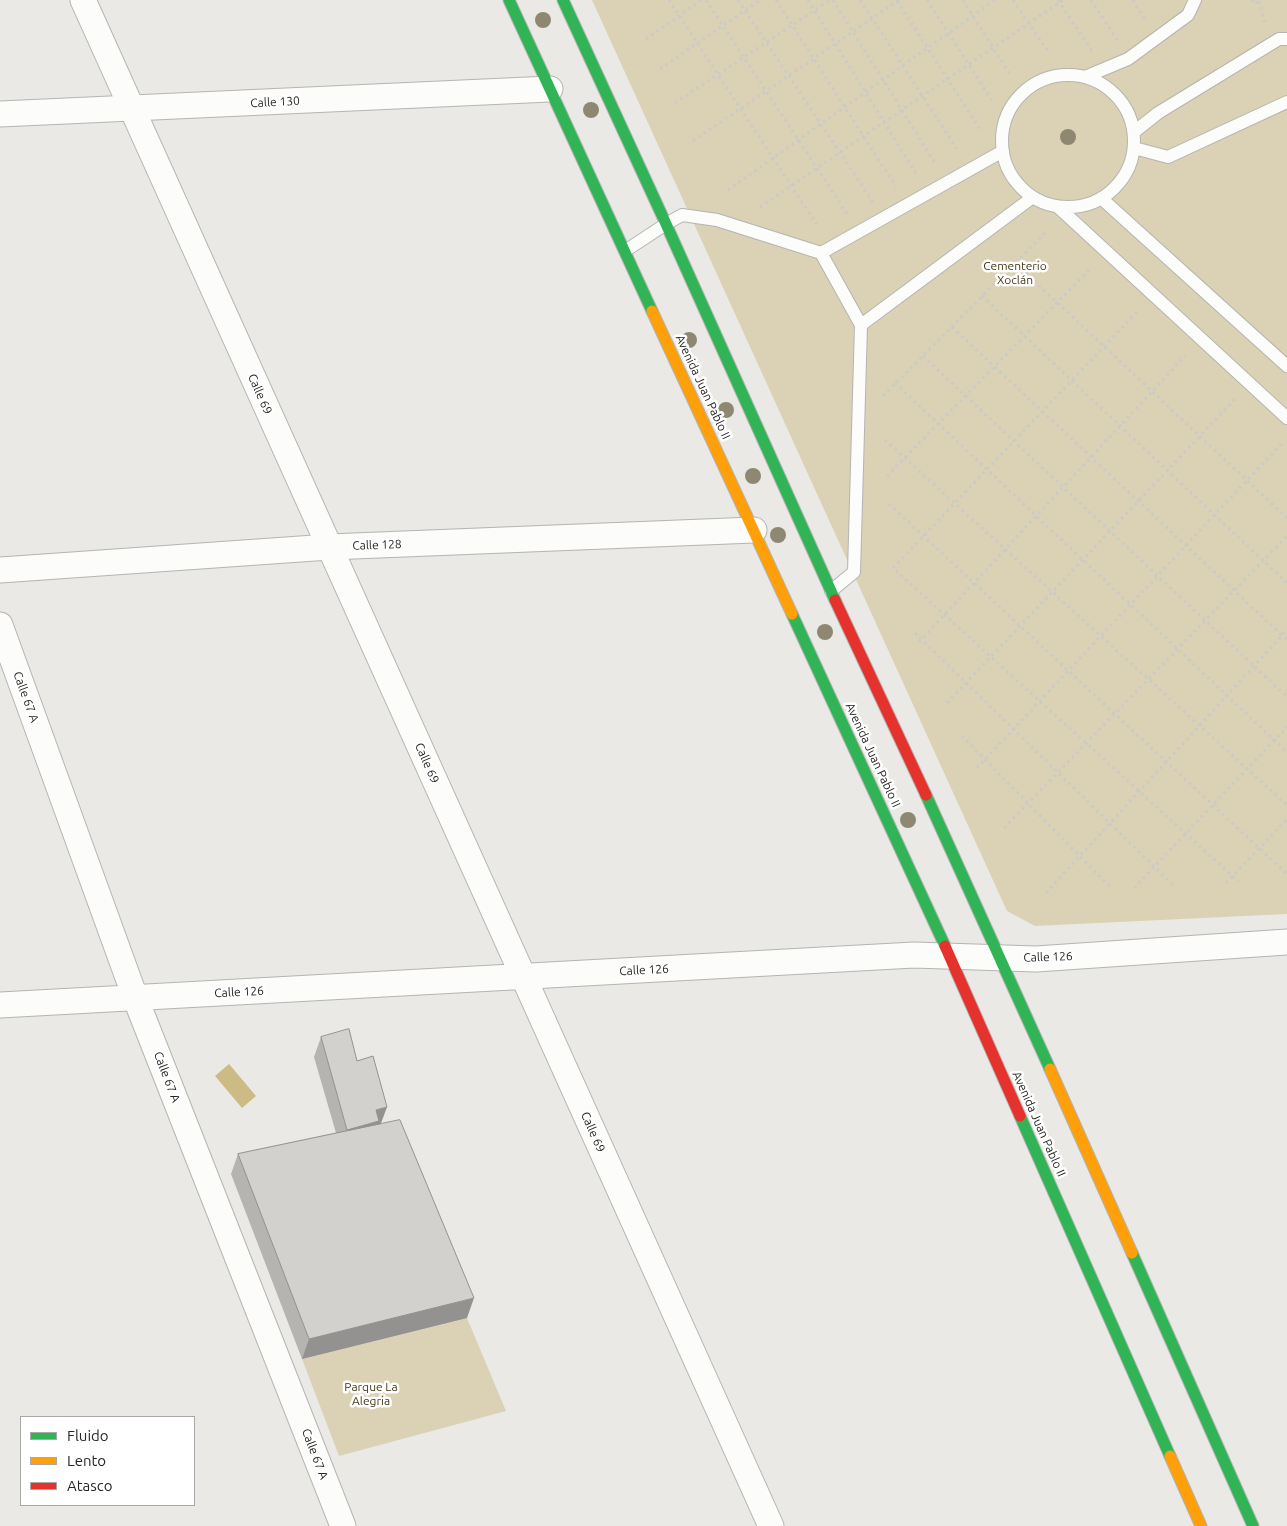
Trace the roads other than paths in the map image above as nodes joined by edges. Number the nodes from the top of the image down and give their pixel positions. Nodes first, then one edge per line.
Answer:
1 (83, 0) edge
2 (509, 0) edge
3 (563, 0) edge
4 (1195, 0) edge
5 (1287, 39) edge
6 (1085, 77) junction
7 (550, 89) junction
8 (1287, 102) edge
9 (132, 108) junction
10 (0, 114) edge
11 (1134, 132) junction
12 (1134, 148) junction
13 (1003, 151) junction
14 (1034, 197) junction
15 (1101, 198) junction
16 (1057, 206) junction
17 (666, 224) junction
18 (626, 251) junction
19 (821, 253) junction
20 (861, 325) junction
21 (1287, 366) edge
22 (1287, 418) edge
23 (754, 530) junction
24 (330, 547) junction
25 (0, 570) edge
26 (831, 591) junction
27 (0, 625) edge
28 (1287, 942) edge
29 (950, 956) junction
30 (1001, 958) junction
31 (523, 976) junction
32 (135, 997) junction
33 (0, 1005) edge
34 (343, 1526) edge
35 (770, 1526) edge
36 (1201, 1526) edge
37 (1253, 1526) edge

1 - 9 street, Calle 69
2 - 7 main road, Avenida Juan Pablo II
3 - 17 main road
4 - 6 lane
5 - 11 lane
6 - 11 lane
6 - 13 lane
7 - 9 street, Calle 130
7 - 18 main road, Avenida Juan Pablo II
8 - 12 lane
9 - 10 street, Calle 130
9 - 24 street, Calle 69
11 - 12 lane
12 - 15 lane
13 - 14 lane
13 - 19 lane
14 - 16 lane
14 - 20 lane
15 - 16 lane
15 - 21 lane
16 - 22 lane
17 - 18 lane
17 - 19 lane
17 - 26 main road
18 - 23 main road, Avenida Juan Pablo II
19 - 20 lane
20 - 26 lane
23 - 24 street, Calle 128
23 - 29 main road, Avenida Juan Pablo II
24 - 25 street, Calle 128
24 - 31 street, Calle 69
26 - 30 main road
27 - 32 street, Calle 67 A
28 - 30 street, Calle 126
29 - 30 street, Calle 126
29 - 31 street, Calle 126
29 - 36 main road, Avenida Juan Pablo II
30 - 37 main road
31 - 32 street, Calle 126
31 - 35 street, Calle 69
32 - 33 street, Calle 126
32 - 34 street, Calle 67 A

